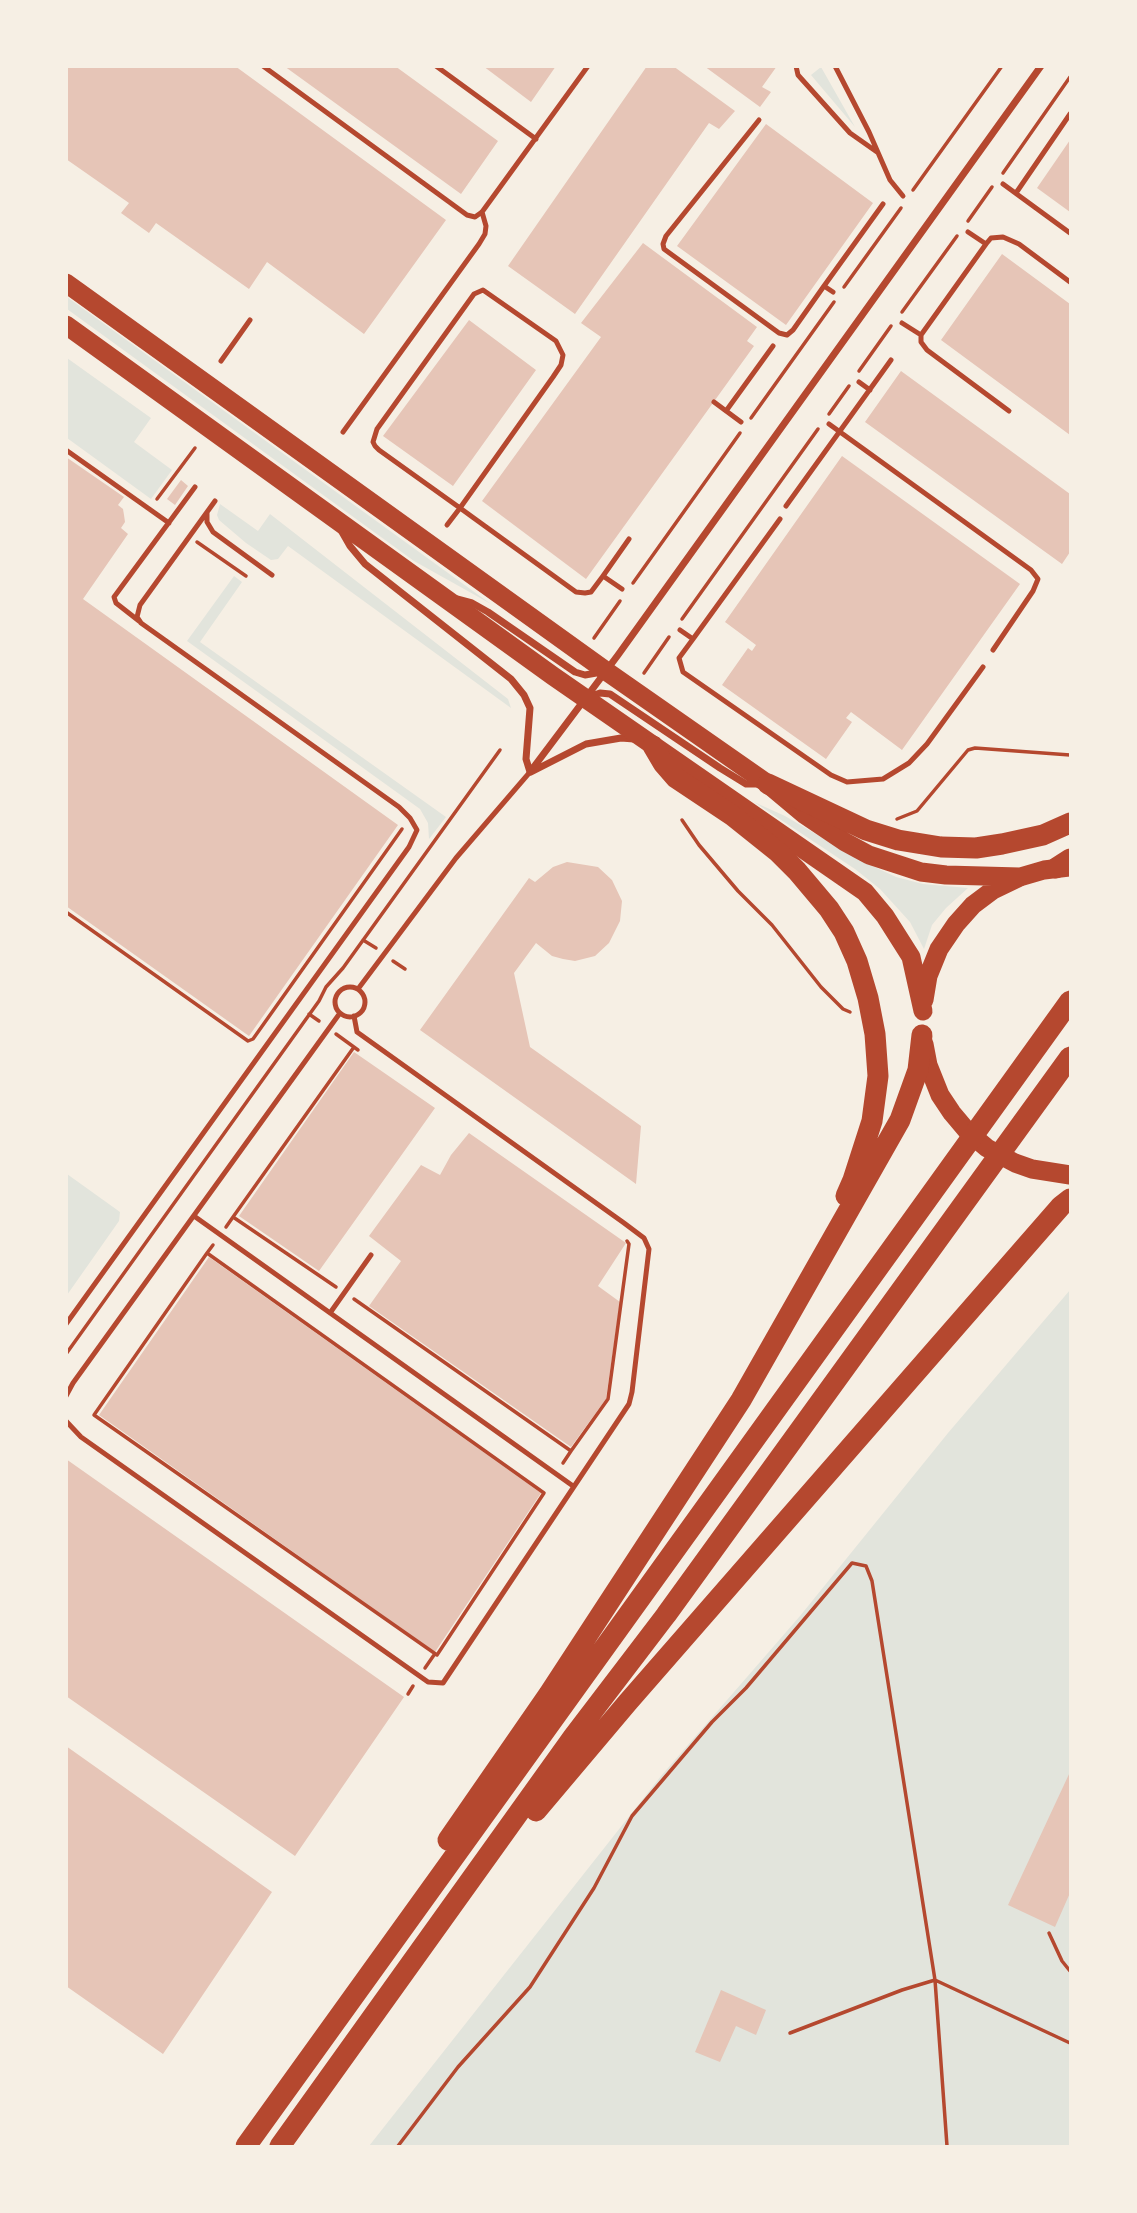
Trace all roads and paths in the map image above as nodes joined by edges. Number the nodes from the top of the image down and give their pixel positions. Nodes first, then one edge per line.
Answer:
1 (263, 66) edge
2 (436, 66) edge
3 (588, 66) edge
4 (796, 66) edge
5 (835, 66) edge
6 (1002, 66) edge
7 (1041, 66) edge
8 (1070, 114) edge
9 (759, 120) dead end
10 (536, 139) junction
11 (877, 152) junction
12 (1003, 184) dead end
13 (1016, 193) junction
14 (903, 196) dead end
15 (883, 204) dead end
16 (482, 212) junction
17 (968, 232) dead end
18 (1070, 233) edge
19 (986, 244) junction
20 (1070, 282) edge
21 (66, 283) edge
22 (824, 286) junction
23 (833, 292) dead end
24 (250, 320) dead end
25 (902, 323) dead end
26 (66, 325) edge
27 (921, 335) junction
28 (773, 346) dead end
29 (891, 360) dead end
30 (221, 361) dead end
31 (859, 382) dead end
32 (870, 390) junction
33 (714, 402) dead end
34 (726, 411) junction
35 (1009, 411) dead end
36 (741, 422) dead end
37 (829, 424) dead end
38 (344, 432) dead end
39 (840, 432) junction
40 (195, 448) dead end
41 (66, 450) edge
42 (195, 487) dead end
43 (215, 501) dead end
44 (786, 506) dead end
45 (460, 508) junction
46 (149, 509) junction
47 (207, 513) junction
48 (335, 519) junction
49 (779, 519) dead end
50 (169, 523) junction
51 (447, 525) dead end
52 (190, 536) junction
53 (629, 540) dead end
54 (272, 575) dead end
55 (246, 576) dead end
56 (603, 576) junction
57 (622, 589) dead end
58 (439, 594) junction
59 (141, 623) junction
60 (680, 630) dead end
61 (594, 638) dead end
62 (693, 639) junction
63 (993, 650) dead end
64 (983, 667) dead end
65 (606, 671) junction
66 (585, 699) junction
67 (648, 742) junction
68 (500, 750) dead end
69 (1070, 755) edge
70 (530, 772) junction
71 (768, 784) junction
72 (885, 818) dead end
73 (682, 821) dead end
74 (401, 822) dead end
75 (1070, 823) edge
76 (1066, 864) edge
77 (1020, 877) junction
78 (66, 912) edge
79 (358, 989) junction
80 (1070, 1001) edge
81 (923, 1011) junction
82 (340, 1013) junction
83 (872, 1013) junction
84 (354, 1016) junction
85 (922, 1035) junction
86 (354, 1047) dead end
87 (1070, 1057) edge
88 (1070, 1064) edge
89 (1041, 1099) junction
90 (1070, 1175) edge
91 (1070, 1199) edge
92 (194, 1216) junction
93 (622, 1238) dead end
94 (207, 1253) joint
95 (371, 1255) dead end
96 (344, 1293) junction
97 (330, 1313) junction
98 (66, 1324) edge
99 (66, 1354) edge
100 (66, 1395) edge
101 (741, 1400) junction
102 (66, 1421) edge
103 (573, 1486) junction
104 (1049, 1933) dead end
105 (415, 1959) junction
106 (1070, 1972) edge
107 (369, 1975) junction
108 (935, 1980) junction
109 (790, 2033) dead end
110 (1070, 2043) edge
111 (246, 2147) edge
112 (280, 2147) edge
113 (398, 2147) edge
114 (947, 2147) edge

1 - 16 lane
2 - 10 lane
3 - 10 lane
4 - 11 lane
5 - 11 lane
6 - 61 path
7 - 65 street
8 - 13 lane
9 - 22 lane
10 - 16 lane
11 - 14 lane
12 - 13 lane
13 - 18 lane
15 - 22 lane
16 - 38 lane
17 - 19 lane
19 - 20 lane
19 - 27 lane
21 - 65 highway
22 - 23 lane
24 - 30 lane
25 - 27 lane
26 - 48 highway
27 - 35 lane
28 - 34 lane
29 - 32 lane
31 - 32 lane
32 - 39 lane
33 - 34 lane
34 - 36 lane
37 - 39 lane
39 - 44 lane
39 - 63 lane
40 - 46 path
41 - 46 lane
42 - 50 lane
43 - 47 lane
45 - 45 lane
45 - 51 lane
45 - 56 lane
46 - 50 lane
47 - 52 lane
47 - 54 lane
48 - 58 highway
48 - 70 street
49 - 62 lane
50 - 59 lane
52 - 55 path
52 - 59 lane
53 - 56 lane
56 - 57 lane
58 - 65 street
58 - 66 highway
59 - 98 lane
60 - 62 lane
62 - 64 lane
65 - 66 street
65 - 71 highway
66 - 67 highway
66 - 70 street
66 - 71 street
67 - 70 street
67 - 81 highway
67 - 83 highway
68 - 99 path
69 - 72 path
70 - 79 lane
71 - 75 highway
71 - 77 highway
73 - 83 path
74 - 78 path
76 - 77 highway
77 - 81 highway
79 - 82 lane
79 - 84 lane
80 - 107 highway
81 - 85 highway
82 - 84 lane
82 - 92 lane
83 - 101 highway
84 - 103 lane
85 - 90 highway
85 - 101 highway
86 - 96 path
87 - 89 highway
88 - 89 highway
89 - 105 highway
91 - 105 highway
92 - 97 lane
92 - 100 lane
93 - 96 path
94 - 94 path
95 - 96 lane
96 - 97 lane
97 - 103 lane
101 - 107 highway
102 - 103 lane
104 - 106 path
105 - 112 highway
107 - 111 highway
108 - 109 path
108 - 110 path
108 - 113 path
108 - 114 path

